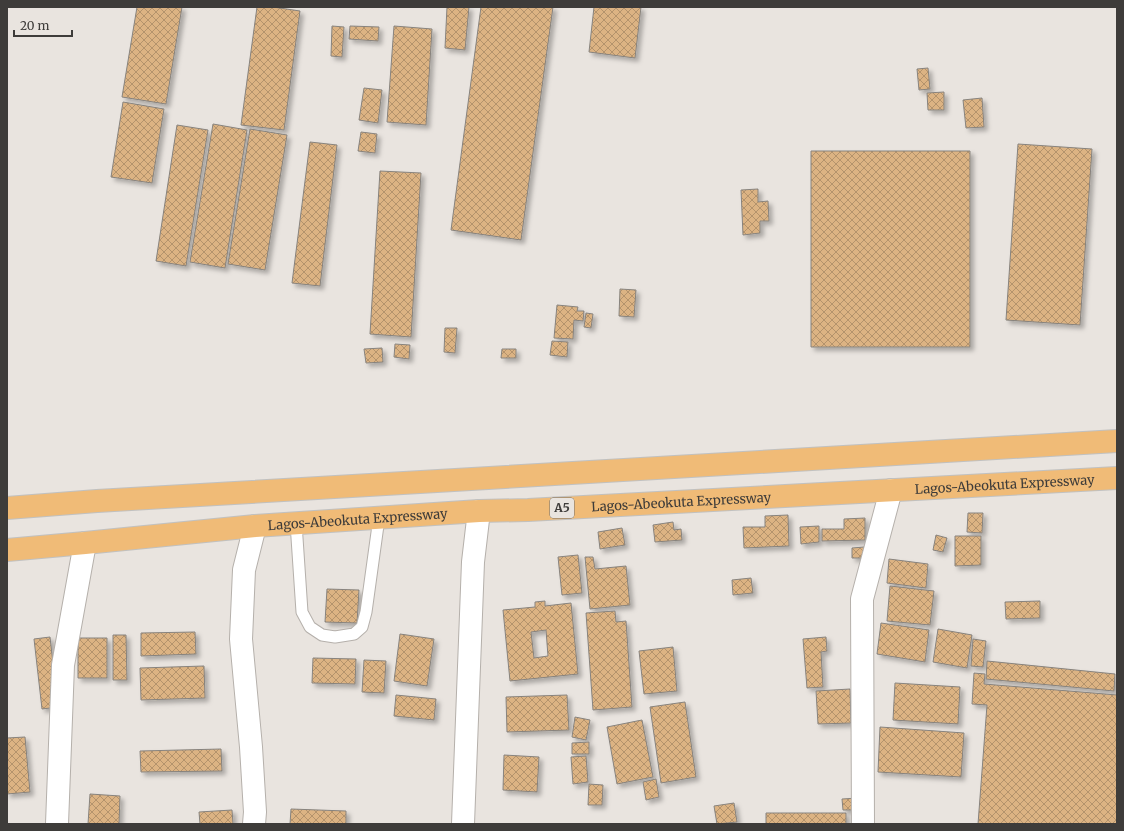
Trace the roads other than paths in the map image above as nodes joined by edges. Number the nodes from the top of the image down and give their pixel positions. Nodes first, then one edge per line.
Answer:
1 (1117, 441) edge
2 (1117, 478) edge
3 (891, 490) junction
4 (7, 508) edge
5 (479, 511) junction
6 (379, 518) junction
7 (296, 523) junction
8 (255, 526) junction
9 (85, 543) junction
10 (7, 550) edge
11 (57, 824) edge
12 (254, 824) edge
13 (463, 824) edge
14 (863, 824) edge

1 - 4 highway
2 - 3 highway, Lagos-Abeokuta Expressway / A5
3 - 5 highway, Lagos-Abeokuta Expressway / A5
3 - 14 street
5 - 6 highway, Lagos-Abeokuta Expressway / A5
5 - 13 street
6 - 7 highway, Lagos-Abeokuta Expressway / A5
6 - 7 lane
7 - 8 highway, Lagos-Abeokuta Expressway / A5
8 - 9 highway, Lagos-Abeokuta Expressway / A5
8 - 12 street
9 - 10 highway, Lagos-Abeokuta Expressway / A5
9 - 11 street

